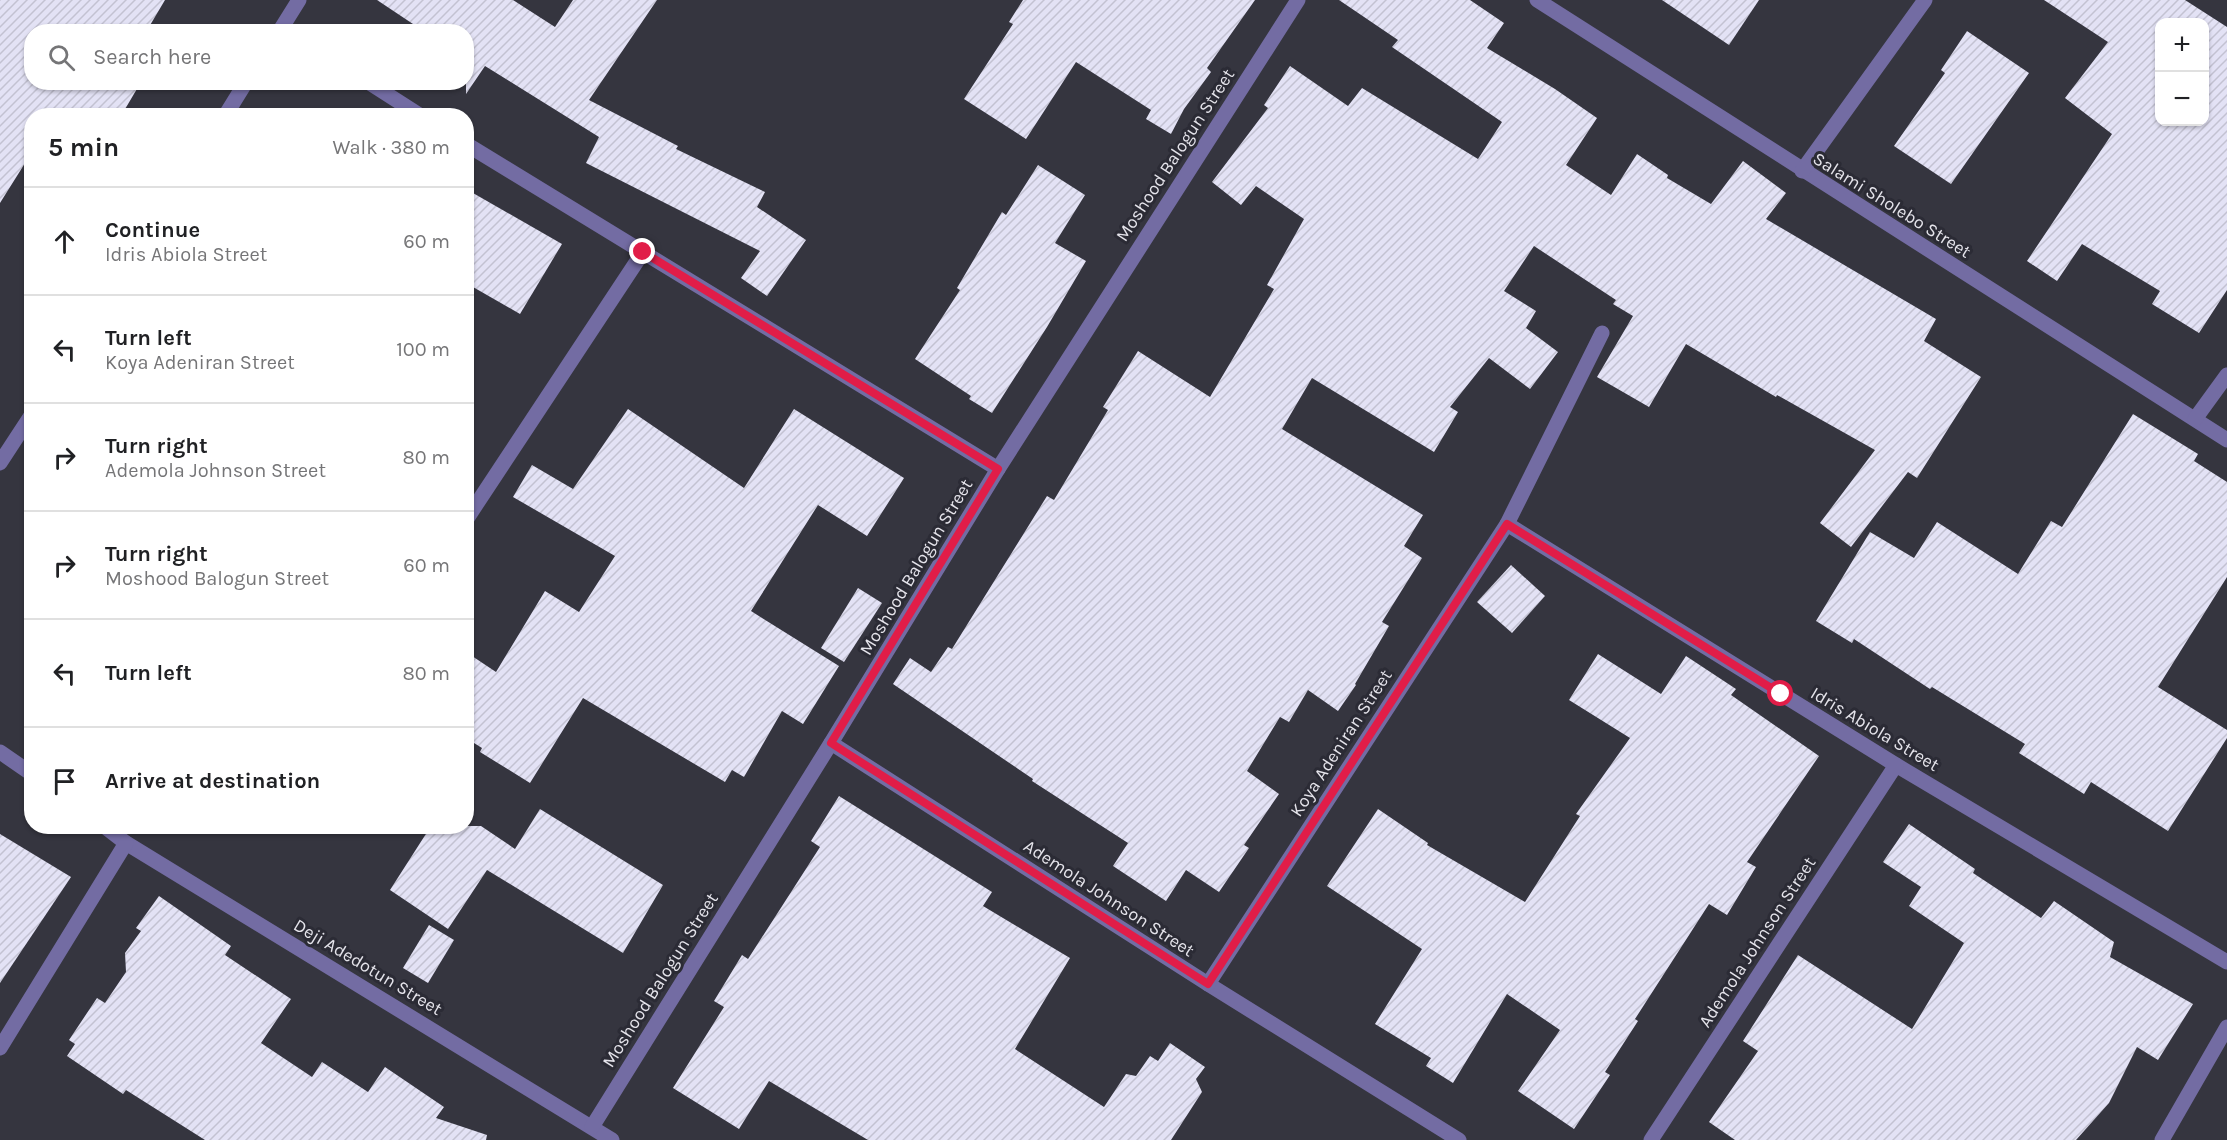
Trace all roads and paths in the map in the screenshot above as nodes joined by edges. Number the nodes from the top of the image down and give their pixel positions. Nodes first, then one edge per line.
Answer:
1 (299, 0) edge
2 (1298, 0) edge
3 (1537, 0) edge
4 (1925, 0) edge
5 (286, 24) edge
6 (241, 90) edge
7 (380, 90) edge
8 (230, 108) edge
9 (409, 108) edge
10 (474, 149) edge
11 (1802, 171) junction
12 (643, 252) junction
13 (1602, 333) dead end
14 (2227, 375) edge
15 (2195, 419) junction
16 (24, 426) edge
17 (2227, 440) edge
18 (0, 463) edge
19 (998, 469) junction
20 (474, 507) edge
21 (1507, 524) junction
22 (831, 743) junction
23 (0, 752) edge
24 (1896, 765) junction
25 (24, 768) edge
26 (114, 834) edge
27 (126, 843) junction
28 (2227, 961) edge
29 (1208, 984) junction
30 (2227, 1027) edge
31 (0, 1048) edge
32 (591, 1127) junction
33 (612, 1140) edge
34 (1459, 1140) edge
35 (1652, 1140) edge
36 (2162, 1140) edge

1 - 5 street
2 - 19 street, Moshood Balogun Street
3 - 11 street, Salami Sholebo Street
4 - 11 street
6 - 8 street
7 - 9 street
10 - 12 street
11 - 15 street, Salami Sholebo Street
12 - 19 street
12 - 20 street
13 - 21 street, Koya Adeniran Street
14 - 15 street
15 - 17 street, Salami Sholebo Street
16 - 18 street
19 - 22 street, Moshood Balogun Street
21 - 24 street, Idris Abiola Street
21 - 28 street
21 - 29 street, Koya Adeniran Street
22 - 29 street, Ademola Johnson Street
22 - 32 street, Moshood Balogun Street
23 - 25 street
24 - 28 street, Idris Abiola Street
24 - 35 street, Ademola Johnson Street
26 - 27 street, Deji Adedotun Street
27 - 31 street
27 - 32 street, Deji Adedotun Street
29 - 34 street, Ademola Johnson Street
30 - 36 street
32 - 33 street, Deji Adedotun Street

